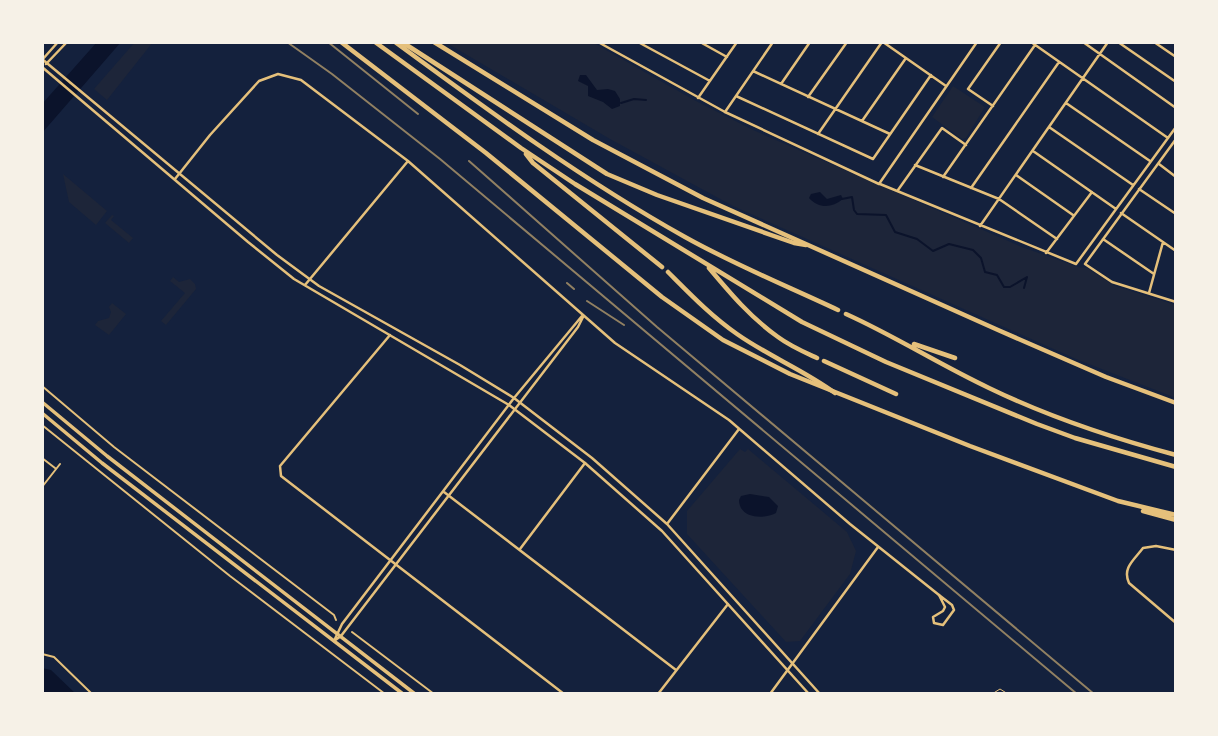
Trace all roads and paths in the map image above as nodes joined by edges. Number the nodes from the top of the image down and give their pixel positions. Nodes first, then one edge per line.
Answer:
1 (58, 42) edge
2 (67, 42) edge
3 (341, 42) edge
4 (375, 42) edge
5 (395, 42) edge
6 (402, 42) edge
7 (434, 42) edge
8 (598, 42) edge
9 (638, 42) edge
10 (701, 42) edge
11 (737, 42) edge
12 (773, 42) edge
13 (810, 42) edge
14 (847, 42) edge
15 (883, 42) edge
16 (977, 42) edge
17 (1001, 42) edge
18 (1083, 42) edge
19 (1108, 42) edge
20 (1118, 42) edge
21 (1154, 42) edge
22 (1033, 43) edge
23 (1100, 54) junction
24 (727, 57) junction
25 (1176, 57) edge
26 (906, 58) junction
27 (42, 60) edge
28 (1059, 62) junction
29 (47, 63) junction
30 (42, 68) edge
31 (753, 71) junction
32 (931, 75) junction
33 (1083, 78) junction
34 (710, 81) junction
35 (1176, 82) edge
36 (781, 84) junction
37 (946, 86) junction
38 (736, 96) junction
39 (808, 97) junction
40 (84, 98) junction
41 (698, 98) junction
42 (1066, 103) junction
43 (993, 106) junction
44 (1176, 107) edge
45 (835, 109) junction
46 (725, 112) junction
47 (862, 121) junction
48 (1049, 127) junction
49 (1176, 127) edge
50 (818, 134) junction
51 (890, 134) junction
52 (1168, 138) junction
53 (1176, 139) edge
54 (966, 145) junction
55 (521, 148) junction
56 (1033, 151) junction
57 (408, 161) junction
58 (1151, 161) junction
59 (1158, 164) junction
60 (915, 166) junction
61 (179, 173) junction
62 (1016, 175) junction
63 (943, 177) junction
64 (1176, 177) edge
65 (174, 179) junction
66 (879, 184) junction
67 (1133, 185) junction
68 (971, 188) junction
69 (1139, 189) junction
70 (897, 191) junction
71 (1092, 192) junction
72 (999, 199) junction
73 (1116, 209) junction
74 (1121, 213) junction
75 (1176, 214) edge
76 (1074, 216) junction
77 (980, 226) junction
78 (1057, 239) junction
79 (1103, 239) junction
80 (1163, 242) junction
81 (806, 245) junction
82 (1176, 251) edge
83 (1046, 253) junction
84 (705, 264) junction
85 (662, 267) dead end
86 (668, 272) dead end
87 (1154, 274) junction
88 (309, 279) junction
89 (304, 286) junction
90 (1149, 294) junction
91 (1176, 302) edge
92 (838, 310) dead end
93 (846, 314) dead end
94 (583, 316) junction
95 (390, 335) junction
96 (900, 339) junction
97 (817, 358) dead end
98 (954, 358) dead end
99 (824, 361) dead end
100 (42, 386) edge
101 (835, 393) junction
102 (896, 394) dead end
103 (514, 398) junction
104 (42, 402) edge
105 (519, 402) junction
106 (1176, 403) edge
107 (509, 405) junction
108 (515, 409) junction
109 (42, 413) edge
110 (42, 425) edge
111 (740, 428) junction
112 (1176, 454) edge
113 (42, 458) edge
114 (585, 463) junction
115 (60, 464) dead end
116 (1176, 467) edge
117 (56, 468) junction
118 (42, 487) edge
119 (444, 492) junction
120 (450, 496) junction
121 (1176, 517) edge
122 (667, 524) junction
123 (878, 547) junction
124 (520, 550) junction
125 (1176, 550) edge
126 (392, 561) junction
127 (396, 565) junction
128 (939, 595) junction
129 (728, 604) junction
130 (336, 620) dead end
131 (1176, 623) edge
132 (336, 632) junction
133 (352, 632) dead end
134 (341, 636) junction
135 (334, 641) junction
136 (42, 654) edge
137 (792, 663) junction
138 (676, 670) junction
139 (787, 670) junction
140 (92, 694) edge
141 (385, 694) edge
142 (403, 694) edge
143 (415, 694) edge
144 (435, 694) edge
145 (564, 694) edge
146 (658, 694) edge
147 (770, 694) edge
148 (809, 694) edge
149 (820, 694) edge
150 (992, 694) edge
151 (1008, 694) edge

1 - 27 street
2 - 29 street
3 - 101 highway
4 - 55 highway
5 - 92 highway
6 - 81 highway
7 - 81 highway
8 - 41 street
9 - 34 street
10 - 24 street
11 - 24 street
12 - 31 street
13 - 36 street
14 - 39 street
15 - 26 street
15 - 45 street
16 - 37 street
17 - 43 street
18 - 23 street
19 - 23 street
20 - 35 street
21 - 25 street
22 - 28 street
22 - 43 street
23 - 33 street
23 - 44 street
24 - 34 street
26 - 32 street
26 - 47 street
27 - 29 street
28 - 33 street
28 - 68 street
29 - 30 street
29 - 40 street
30 - 40 street
31 - 36 street
31 - 38 street
32 - 37 street
32 - 51 street
33 - 42 street
33 - 52 street
34 - 41 street
36 - 39 street
37 - 66 street
38 - 46 street
38 - 50 street
39 - 45 street
40 - 61 street
40 - 65 street
41 - 46 street
42 - 48 street
42 - 58 street
43 - 54 street
45 - 47 street
45 - 50 street
46 - 66 street
47 - 51 street
48 - 56 street
48 - 67 street
49 - 52 street
50 - 51 street
52 - 58 street
53 - 59 street
54 - 60 street
54 - 63 street
55 - 84 highway
55 - 85 highway
56 - 62 street
56 - 71 street
57 - 61 street
57 - 88 street
57 - 94 street
58 - 67 street
59 - 64 street
59 - 69 street
60 - 63 street
60 - 70 street
61 - 65 street
61 - 88 street
62 - 72 street
62 - 76 street
63 - 68 street
65 - 89 street
66 - 70 street
67 - 73 street
68 - 72 street
69 - 74 street
69 - 75 street
70 - 77 street
71 - 73 street
71 - 76 street
72 - 77 street
72 - 78 street
73 - 83 street
74 - 79 street
74 - 80 street
76 - 78 street
77 - 83 street
78 - 83 street
79 - 87 street
79 - 90 street
80 - 82 street
80 - 87 street
81 - 106 highway
84 - 97 highway
84 - 116 highway
86 - 101 highway
87 - 90 street
88 - 89 street
88 - 103 street
89 - 95 street
90 - 91 street
93 - 96 highway
94 - 103 street
94 - 105 street
94 - 111 street
95 - 107 street
95 - 126 street
96 - 98 highway
96 - 112 highway
99 - 102 highway
100 - 130 street
101 - 121 highway
103 - 105 street
103 - 107 street
104 - 132 main road
105 - 108 street
105 - 122 street
107 - 108 street
107 - 119 street
108 - 114 street
108 - 120 street
109 - 135 main road
110 - 141 street
111 - 122 street
111 - 123 street
113 - 117 street
114 - 124 street
114 - 129 street
115 - 117 street
117 - 118 street
119 - 120 street
119 - 126 street
120 - 124 street
120 - 127 street
122 - 137 street
123 - 128 street
123 - 137 street
124 - 138 street
125 - 131 street
126 - 127 street
126 - 132 street
127 - 134 street
127 - 145 street
128 - 128 street
129 - 138 street
129 - 139 street
132 - 134 main road
132 - 135 street
133 - 144 street
134 - 135 street
134 - 143 main road
135 - 142 main road
136 - 140 street
137 - 139 street
137 - 149 street
138 - 146 street
139 - 147 street
139 - 148 street
150 - 151 lane

